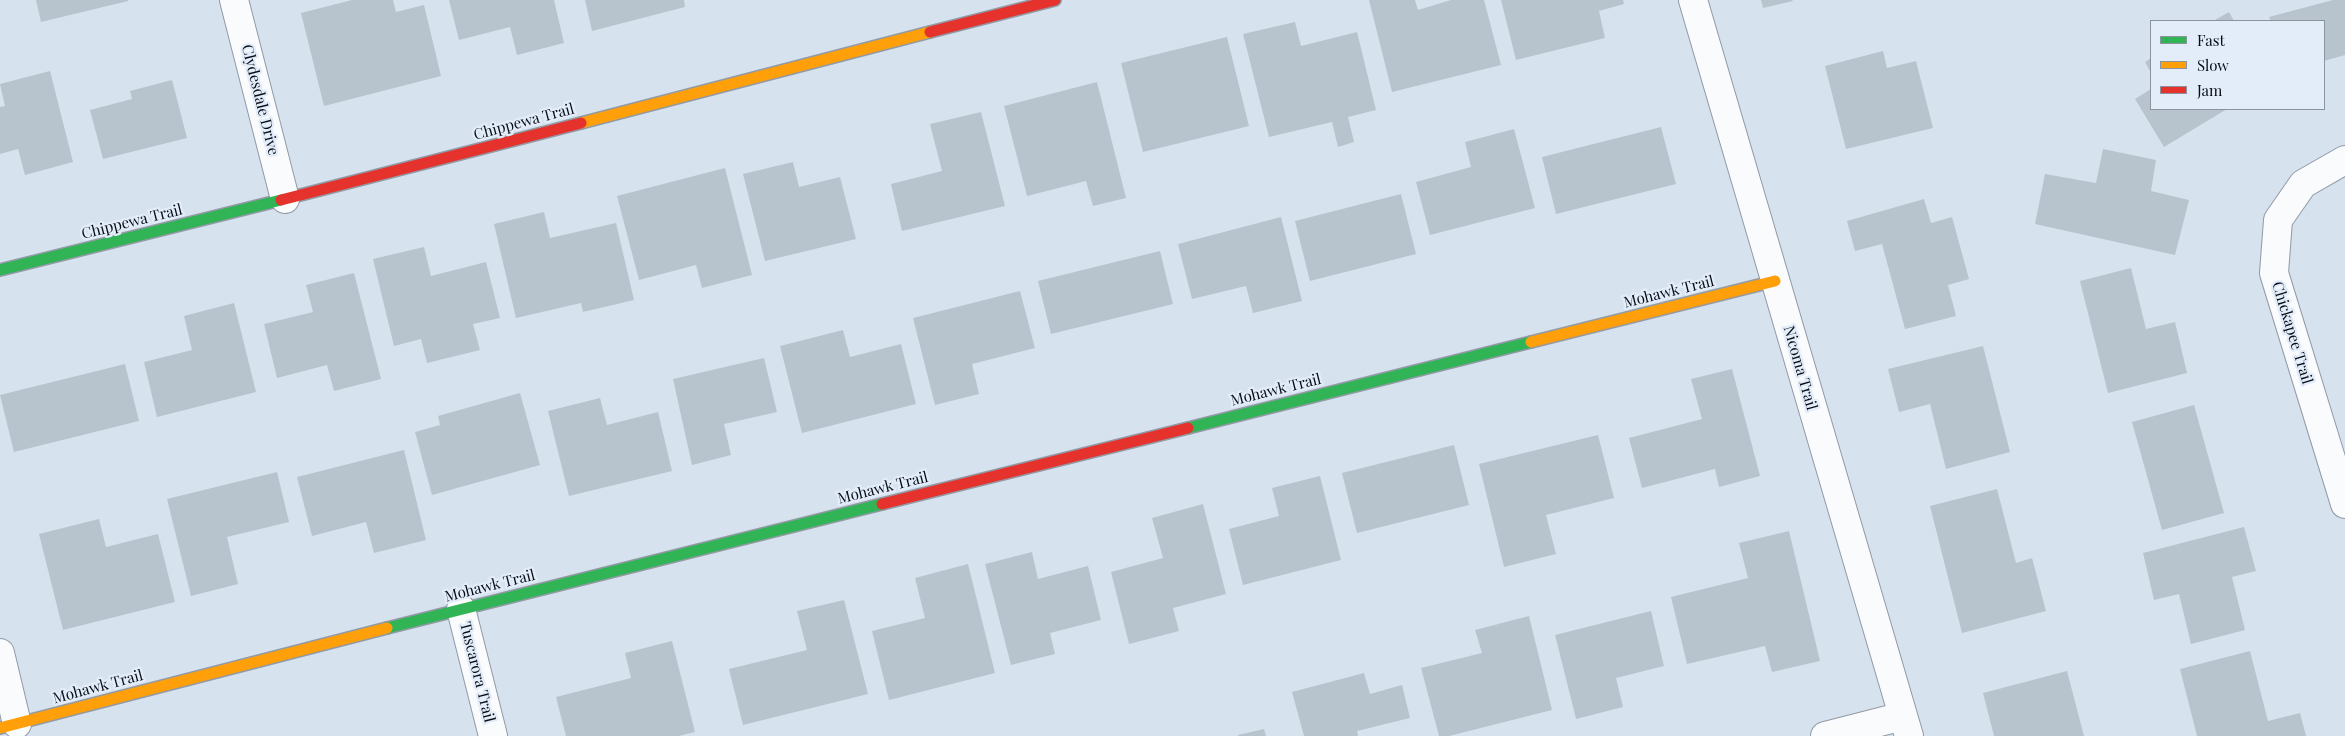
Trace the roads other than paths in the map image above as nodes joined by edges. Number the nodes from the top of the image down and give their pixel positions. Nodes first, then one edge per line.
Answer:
1 (234, 0) edge
2 (1055, 0) edge
3 (1693, 0) edge
4 (2345, 160) edge
5 (285, 199) junction
6 (0, 270) edge
7 (1775, 281) junction
8 (2345, 504) edge
9 (461, 609) junction
10 (0, 653) edge
11 (8, 726) edge
12 (1906, 726) edge
13 (493, 736) edge
14 (1825, 736) edge

1 - 5 street, Clydesdale Drive
2 - 5 street, Chippewa Trail
3 - 7 street, Nicoma Trail
4 - 8 street, Chickapee Trail
5 - 6 street, Chippewa Trail
7 - 9 street, Mohawk Trail
7 - 12 street, Nicoma Trail
9 - 11 street, Mohawk Trail
9 - 13 street, Tuscarora Trail
10 - 11 street
12 - 14 street

